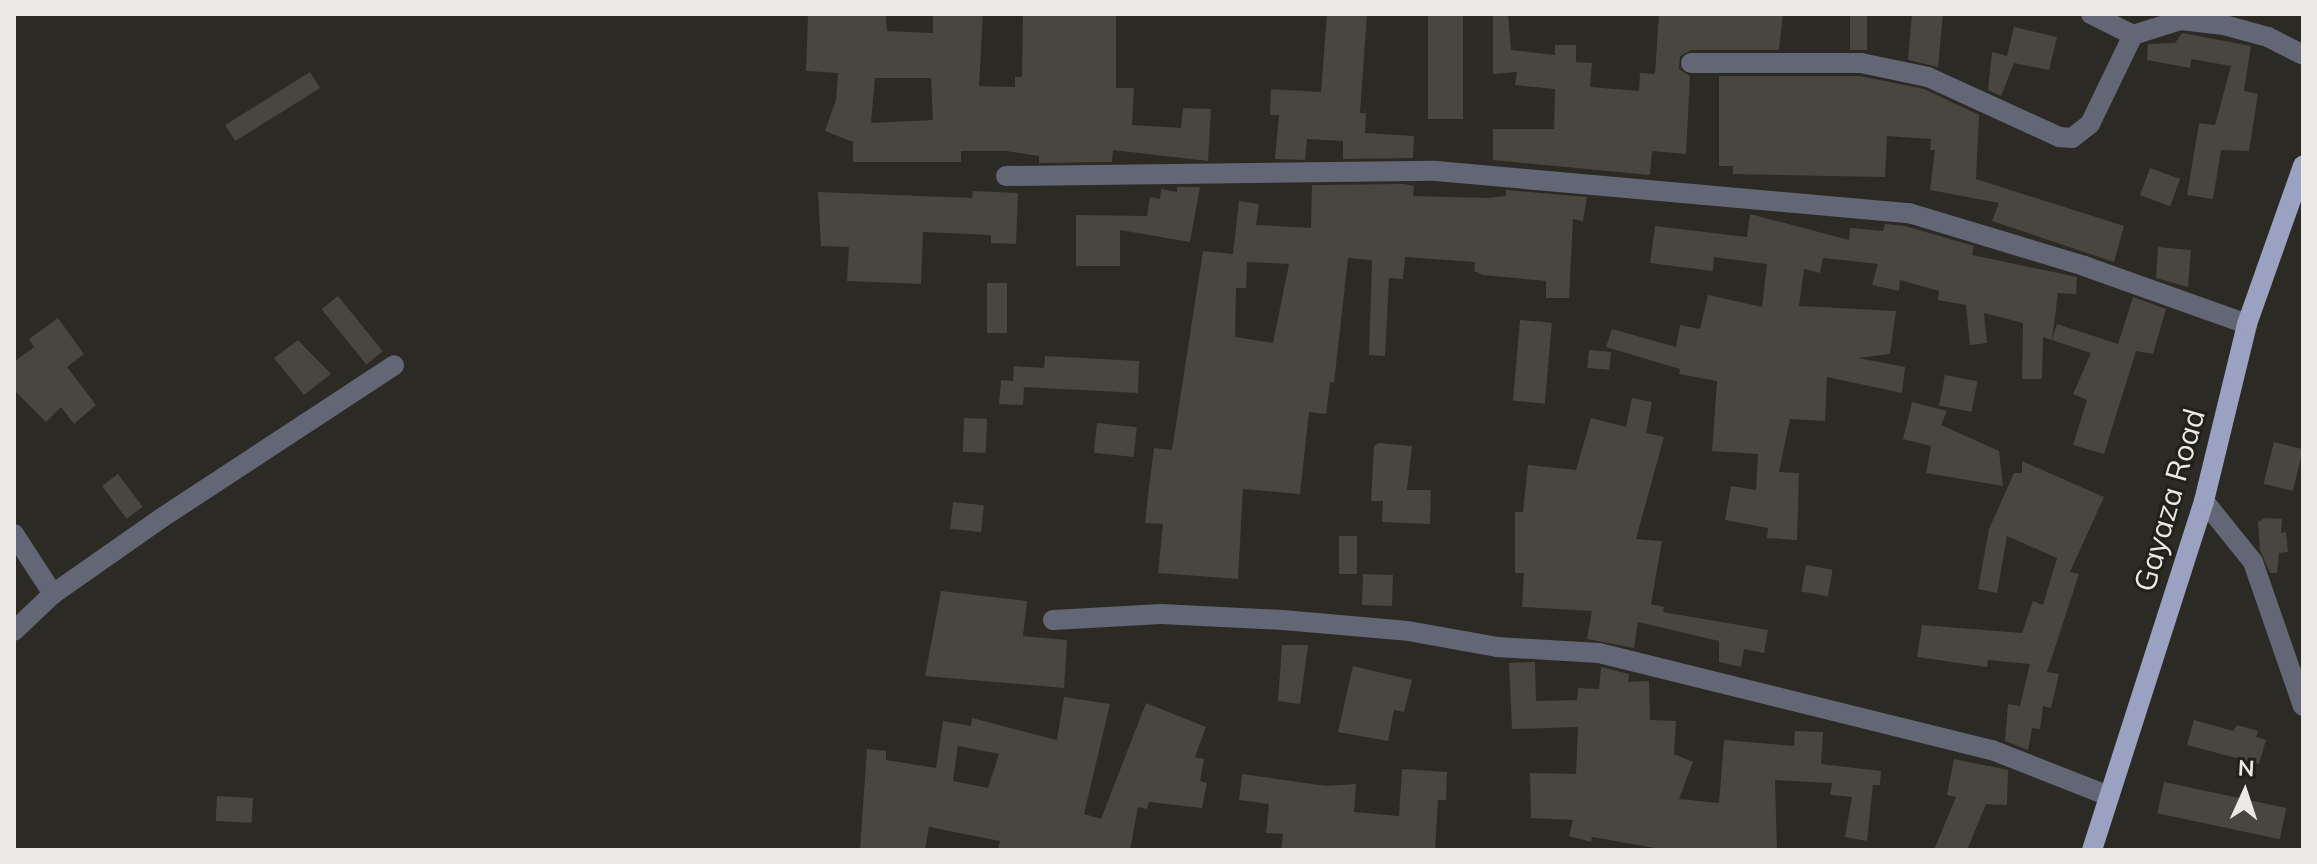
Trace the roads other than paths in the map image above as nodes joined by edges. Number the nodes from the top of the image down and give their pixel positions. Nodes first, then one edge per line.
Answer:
1 (2091, 14) edge
2 (2133, 35) junction
3 (2303, 55) edge
4 (1691, 63) dead end
5 (2303, 166) edge
6 (1006, 176) dead end
7 (2247, 324) junction
8 (394, 365) dead end
9 (2204, 501) junction
10 (14, 534) edge
11 (53, 594) junction
12 (1053, 620) dead end
13 (14, 631) edge
14 (2303, 706) edge
15 (2109, 796) junction
16 (2092, 850) edge

1 - 2 street
2 - 3 street
2 - 4 street
5 - 7 main road, Gayaza Road
6 - 7 street
7 - 9 main road, Gayaza Road
8 - 11 street
9 - 14 street
9 - 15 main road, Gayaza Road
10 - 11 street
11 - 13 street
12 - 15 street
15 - 16 main road, Gayaza Road

